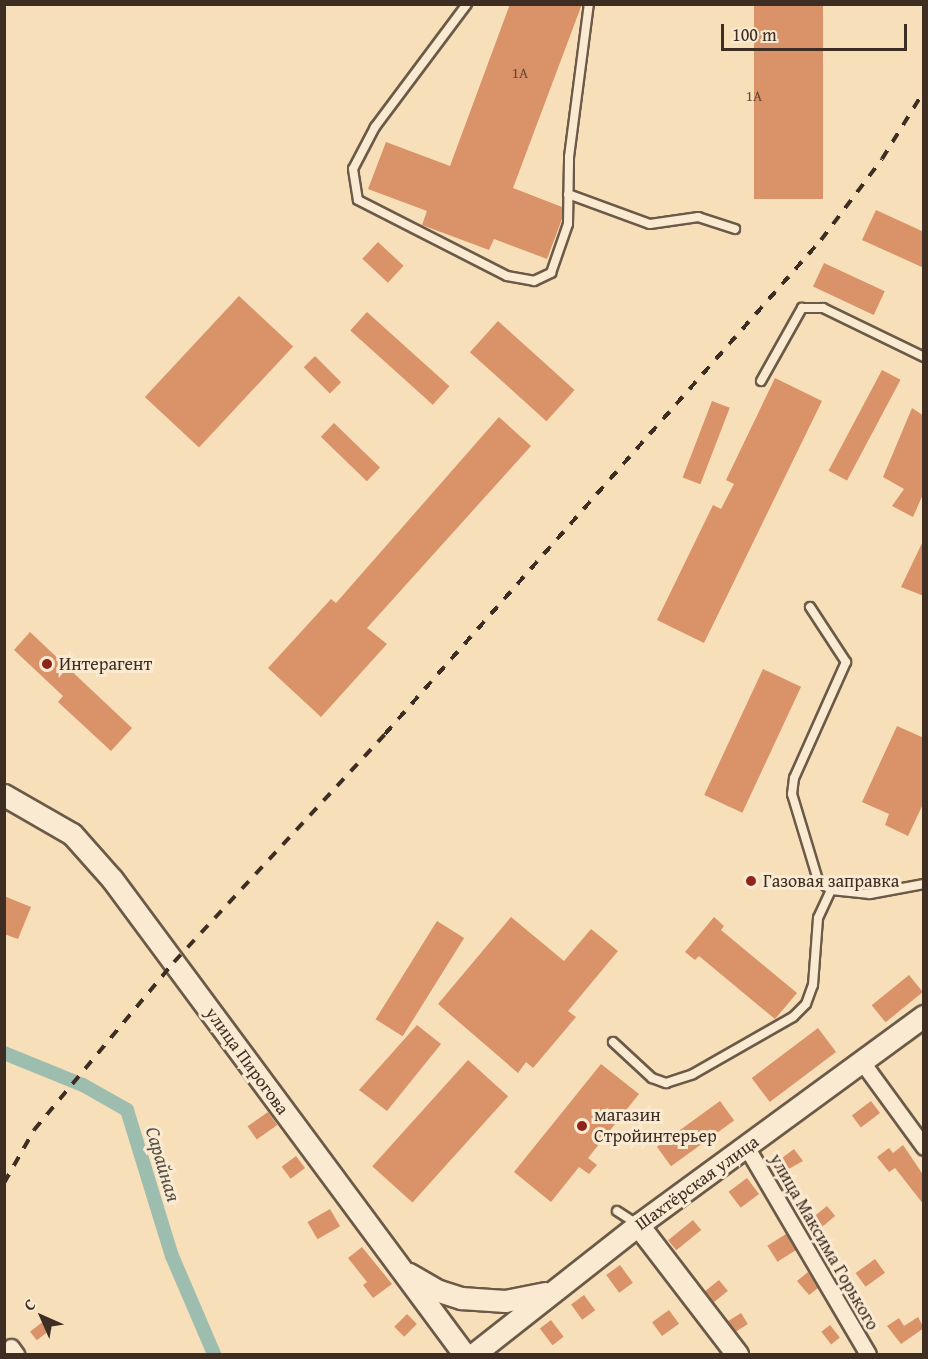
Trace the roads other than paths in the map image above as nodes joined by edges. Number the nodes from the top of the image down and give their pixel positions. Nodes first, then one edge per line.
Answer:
1 (467, 4) edge
2 (589, 4) edge
3 (568, 194) junction
4 (735, 229) dead end
5 (924, 357) edge
6 (761, 381) dead end
7 (810, 607) dead end
8 (4, 795) edge
9 (924, 884) edge
10 (831, 890) junction
11 (924, 1016) edge
12 (613, 1042) dead end
13 (862, 1062) junction
14 (924, 1147) edge
15 (747, 1148) junction
16 (617, 1211) dead end
17 (638, 1225) junction
18 (399, 1267) junction
19 (552, 1290) junction
20 (464, 1354) edge
21 (474, 1354) edge
22 (737, 1354) edge
23 (868, 1354) edge

1 - 3 lane
2 - 3 lane
3 - 4 lane
5 - 6 lane
7 - 10 lane
8 - 18 main road, улица Пирогова
9 - 10 lane
10 - 12 lane
11 - 13 main road, Шахтёрская улица
13 - 14 street
13 - 15 main road, Шахтёрская улица
15 - 17 main road, Шахтёрская улица
15 - 23 street, улица Максима Горького
16 - 17 lane
17 - 19 main road, Шахтёрская улица
17 - 22 main road
18 - 19 main road
18 - 20 main road, улица Пирогова
19 - 21 main road, Шахтёрская улица

